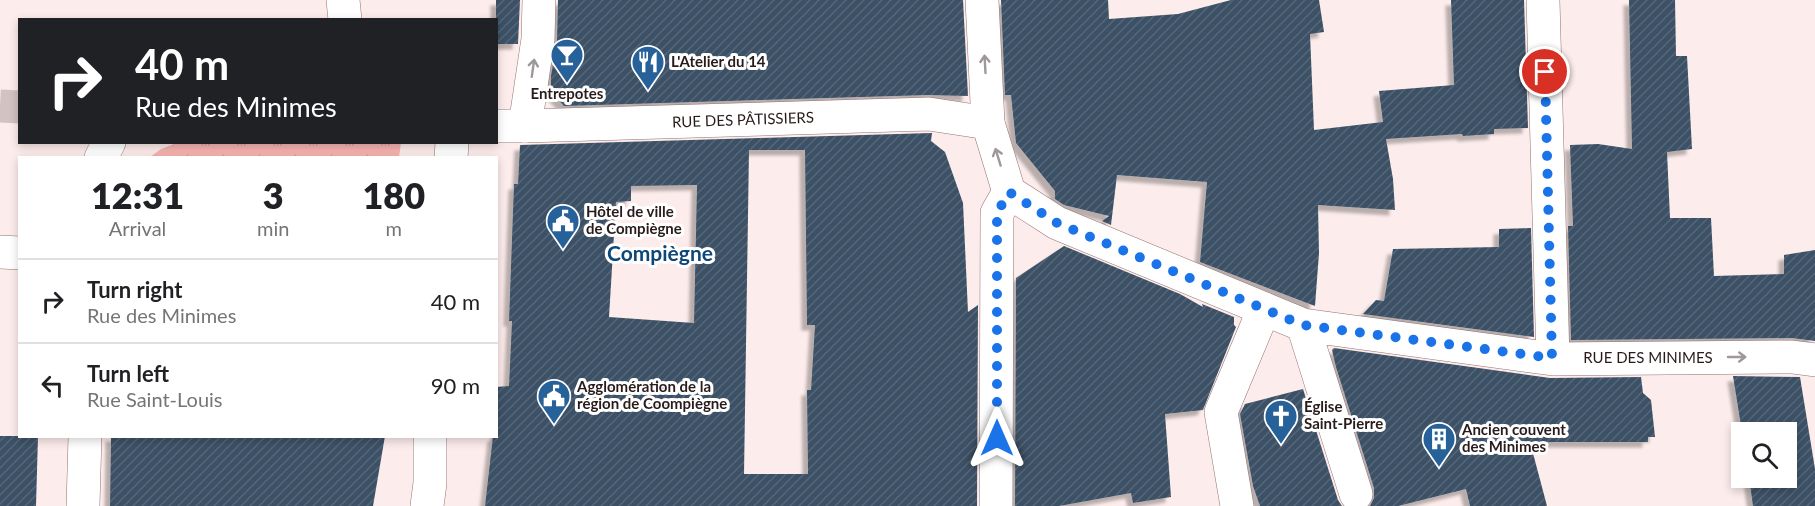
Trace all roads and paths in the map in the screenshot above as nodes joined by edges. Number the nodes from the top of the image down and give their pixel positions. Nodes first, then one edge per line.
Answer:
1 (343, 0) edge
2 (538, 0) edge
3 (982, 0) edge
4 (1543, 0) edge
5 (345, 18) edge
6 (988, 123) junction
7 (511, 126) edge
8 (1009, 192) junction
9 (0, 252) edge
10 (18, 253) edge
11 (1264, 309) junction
12 (1303, 325) junction
13 (1552, 358) junction
14 (1815, 360) edge
15 (85, 438) edge
16 (430, 438) edge
17 (1356, 494) dead end
18 (83, 506) edge
19 (427, 506) edge
20 (996, 506) edge
21 (1237, 506) edge

1 - 5 street
7 -> 2 street
6 -> 3 street
4 - 13 street
6 - 7 street, RUE DES PÂTISSIERS
8 -> 6 street
8 - 11 street, RUE DES MINIMES
8 - 20 street
9 - 10 street
11 - 12 street, RUE DES MINIMES
11 - 21 street
12 - 13 street, RUE DES MINIMES
12 - 17 street
13 -> 14 street, RUE DES MINIMES
15 - 18 street
16 - 19 street

